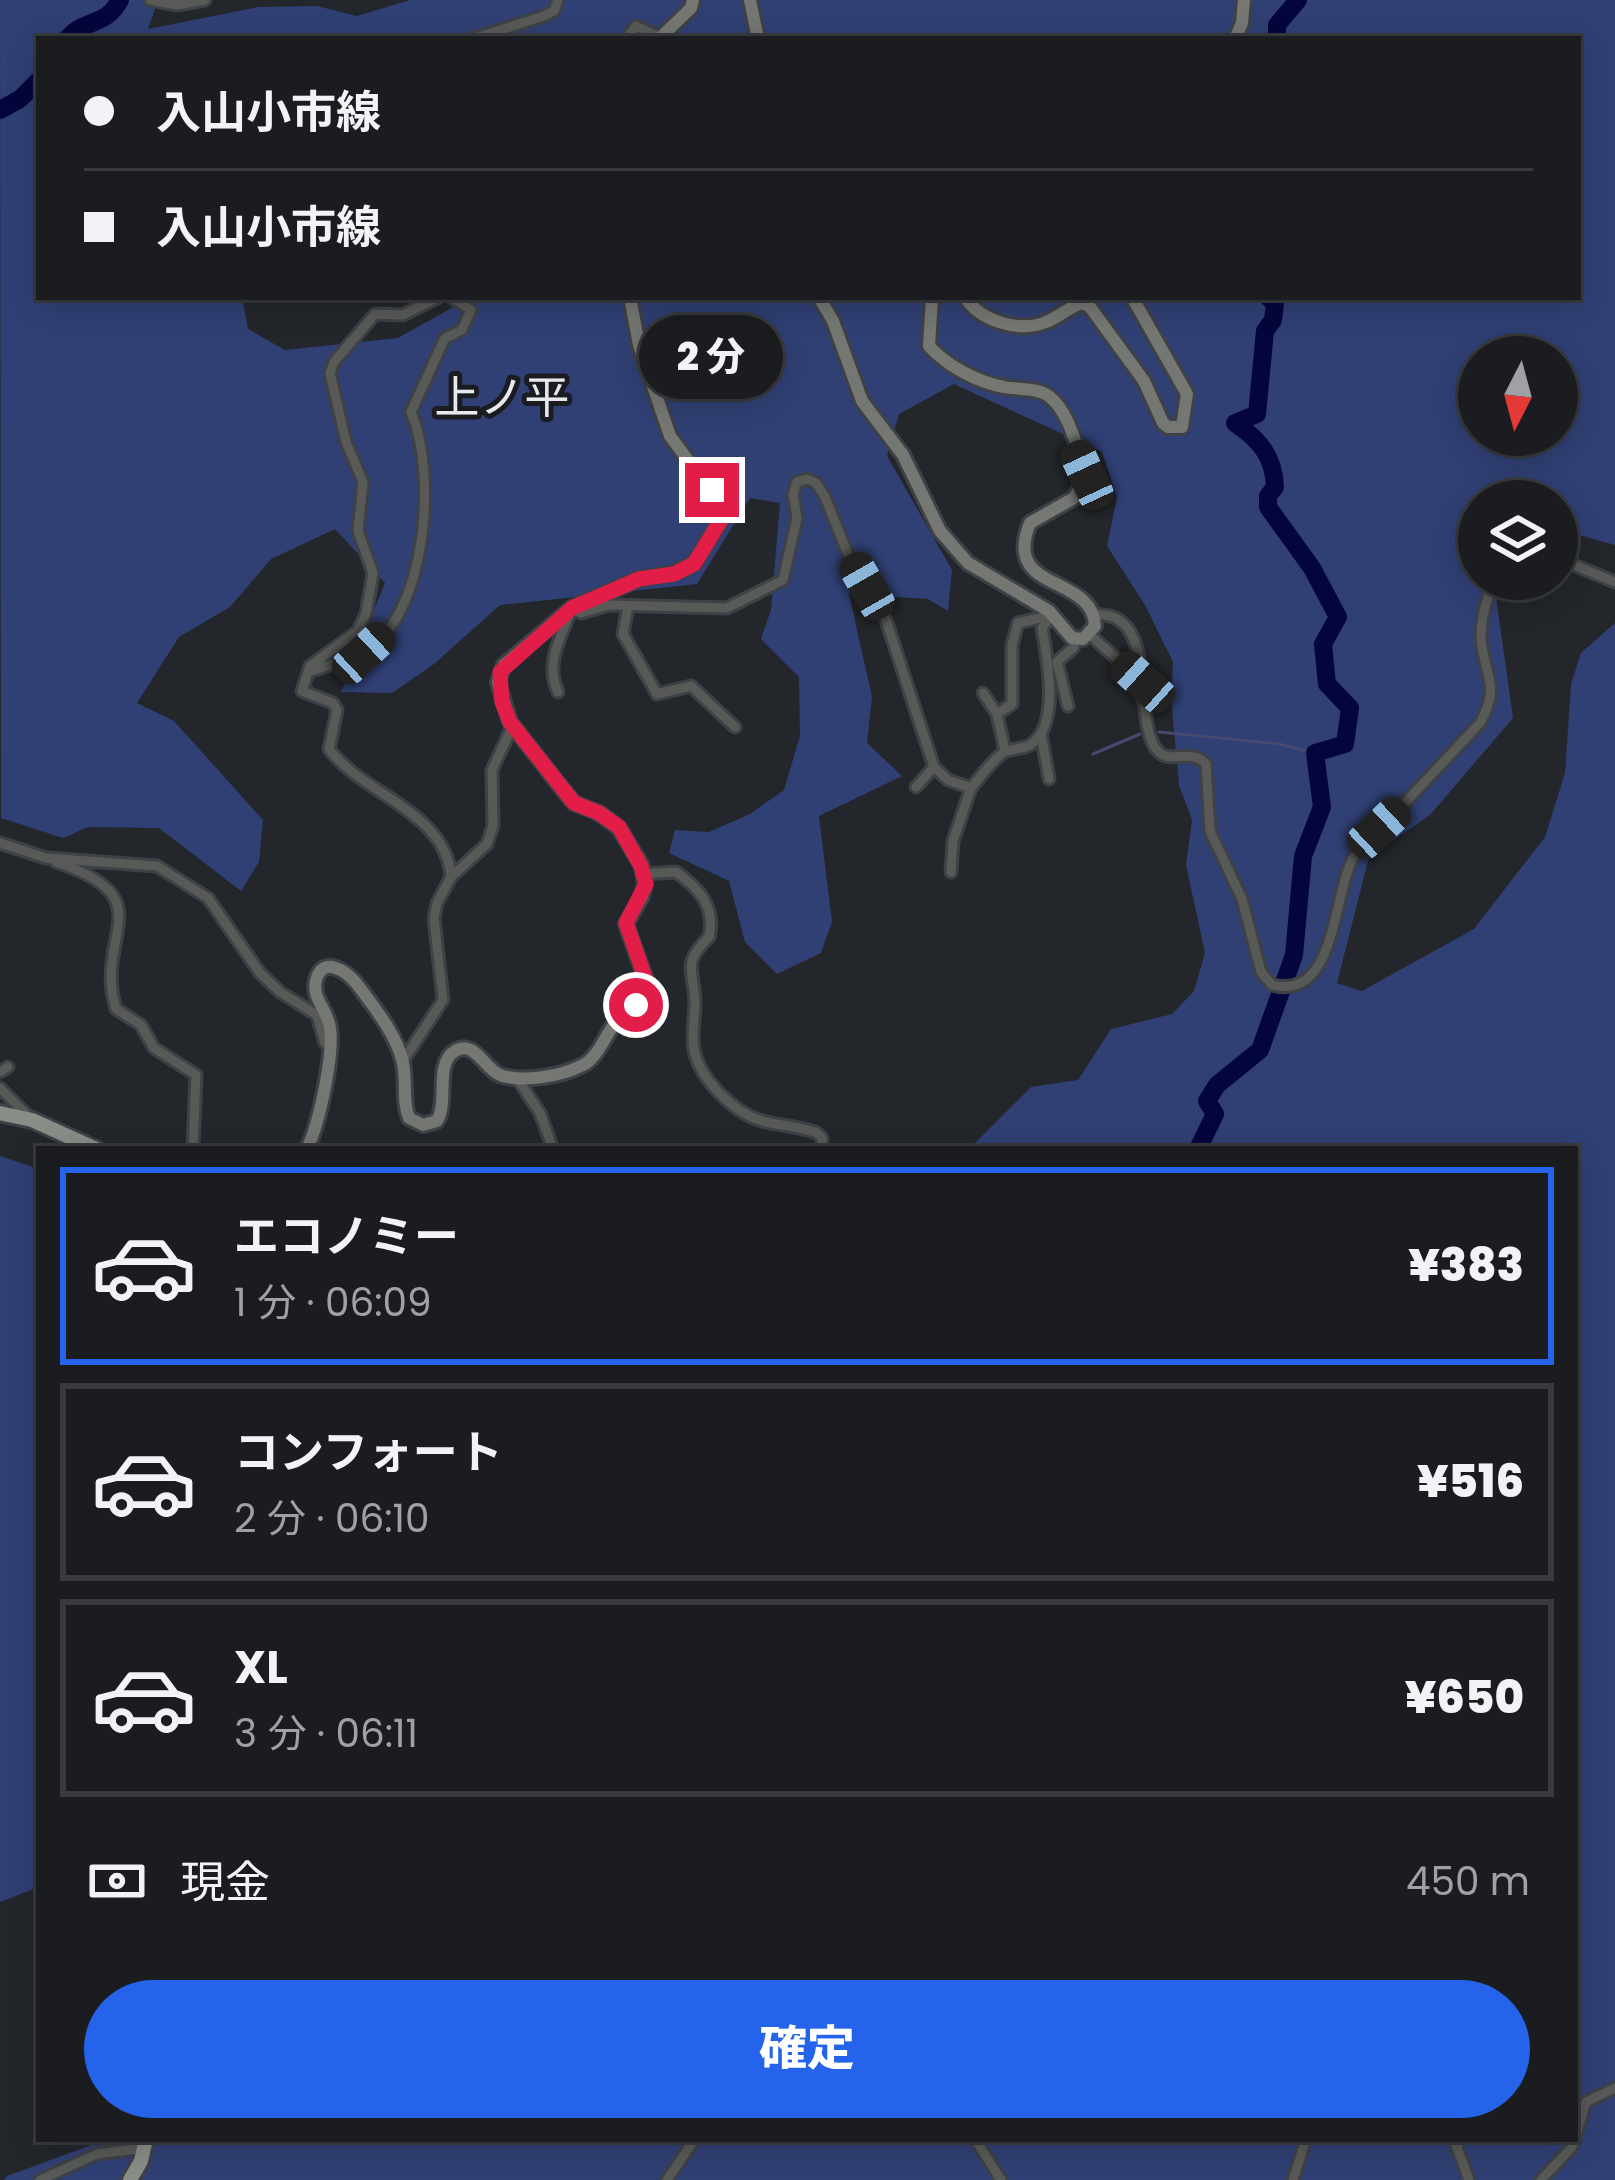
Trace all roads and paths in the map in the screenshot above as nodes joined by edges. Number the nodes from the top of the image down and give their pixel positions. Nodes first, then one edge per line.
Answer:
1 (150, 0) edge
2 (205, 0) edge
3 (558, 0) edge
4 (693, 0) edge
5 (750, 0) edge
6 (1244, 0) edge
7 (167, 2) edge
8 (481, 36) edge
9 (628, 36) edge
10 (656, 36) edge
11 (662, 36) edge
12 (757, 36) edge
13 (1236, 36) edge
14 (433, 300) edge
15 (456, 300) edge
16 (631, 300) edge
17 (821, 300) edge
18 (932, 300) edge
19 (968, 300) edge
20 (1134, 300) edge
21 (1578, 567) edge
22 (1615, 582) edge
23 (1489, 600) edge
24 (628, 606) junction
25 (572, 608) junction
26 (1052, 615) junction
27 (1095, 615) junction
28 (1083, 637) junction
29 (305, 673) junction
30 (1143, 682) junction
31 (558, 692) dead end
32 (983, 694) dead end
33 (1068, 706) dead end
34 (997, 714) junction
35 (513, 725) junction
36 (735, 727) dead end
37 (1041, 734) junction
38 (1005, 751) junction
39 (934, 767) junction
40 (1049, 779) dead end
41 (916, 787) dead end
42 (970, 788) junction
43 (0, 843) edge
44 (46, 858) junction
45 (951, 872) dead end
46 (643, 874) junction
47 (452, 877) junction
48 (330, 1045) junction
49 (403, 1061) junction
50 (517, 1078) junction
51 (0, 1088) edge
52 (0, 1113) edge
53 (32, 1120) junction
54 (89, 1146) edge
55 (193, 1146) edge
56 (308, 1146) edge
57 (552, 1146) edge
58 (822, 1146) edge
59 (1615, 2088) edge
60 (1578, 2128) edge
61 (693, 2142) edge
62 (977, 2142) edge
63 (1305, 2142) edge
64 (1455, 2142) edge
65 (1574, 2142) edge
66 (146, 2143) edge
67 (40, 2180) edge
68 (130, 2180) edge
69 (667, 2180) edge
70 (1001, 2180) edge
71 (1293, 2180) edge
72 (1469, 2180) edge
73 (1541, 2180) edge

1 - 7 street
2 - 7 street
3 - 8 street
4 - 11 main road
5 - 12 main road
6 - 13 main road
9 - 10 street
14 - 29 street
15 - 29 street
16 - 25 main road
17 - 26 main road
18 - 27 main road
19 - 20 main road
21 - 22 street
23 - 30 street
24 - 25 street
24 - 36 street
24 - 39 street
25 - 31 street
25 - 35 main road
26 - 28 main road
26 - 34 street
26 - 37 street
27 - 28 main road
27 - 30 street
28 - 30 street
28 - 33 street
29 - 47 street
32 - 34 street
34 - 38 street
35 - 46 main road
35 - 47 street
37 - 38 street
37 - 40 street
38 - 42 street
39 - 41 street
39 - 42 street
42 - 45 street
43 - 44 street
44 - 48 street
44 - 55 street
46 - 50 main road
46 - 58 street
47 - 49 street
48 - 49 main road
48 - 56 main road
49 - 50 main road
50 - 57 street
51 - 53 street
52 - 53 main road
53 - 54 main road
59 - 60 street
61 - 69 street
62 - 70 street
63 - 71 street
64 - 72 street
65 - 73 street
66 - 67 street
66 - 68 main road

